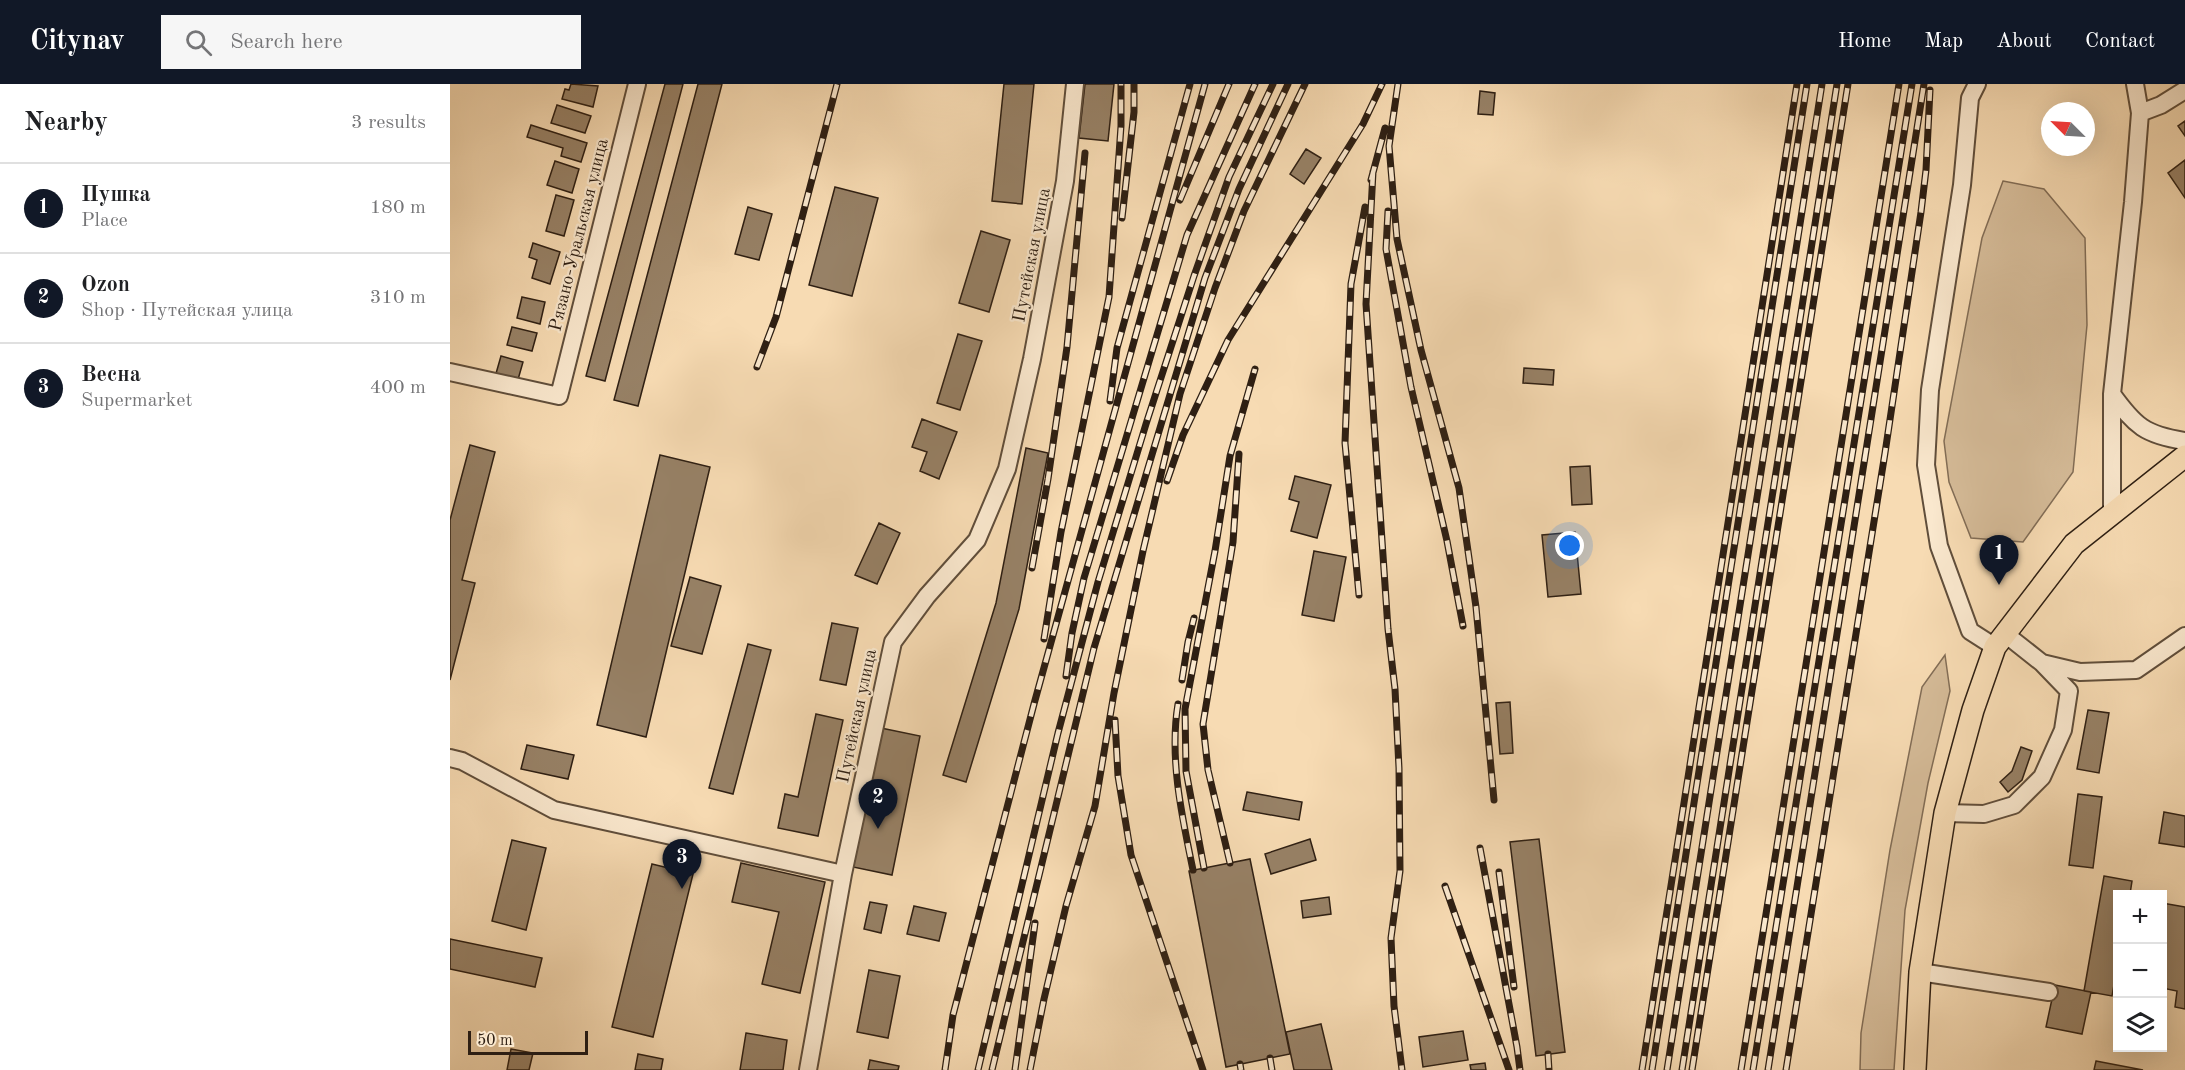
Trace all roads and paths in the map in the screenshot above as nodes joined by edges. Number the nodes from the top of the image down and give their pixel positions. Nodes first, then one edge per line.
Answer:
1 (637, 84) edge
2 (1075, 84) edge
3 (1977, 84) edge
4 (2135, 84) edge
5 (2185, 90) edge
6 (2140, 113) junction
7 (450, 372) edge
8 (2112, 394) junction
9 (2185, 441) edge
10 (2185, 456) edge
11 (2112, 514) junction
12 (2185, 636) edge
13 (2000, 640) junction
14 (2042, 663) junction
15 (450, 758) edge
16 (1946, 813) junction
17 (843, 874) junction
18 (1920, 972) junction
19 (2049, 992) dead end
20 (808, 1070) edge
21 (1915, 1070) edge

1 - 7 street, Рязано-Уральская улица
2 - 17 street, Путейская улица
3 - 13 street
4 - 6 street
5 - 6 street
6 - 8 street
8 - 9 street
8 - 11 street
10 - 11 main road
11 - 13 main road
12 - 14 street
13 - 14 street
13 - 16 main road
14 - 16 street
15 - 17 street
16 - 18 main road
17 - 20 street, Путейская улица
18 - 19 street
18 - 21 main road

